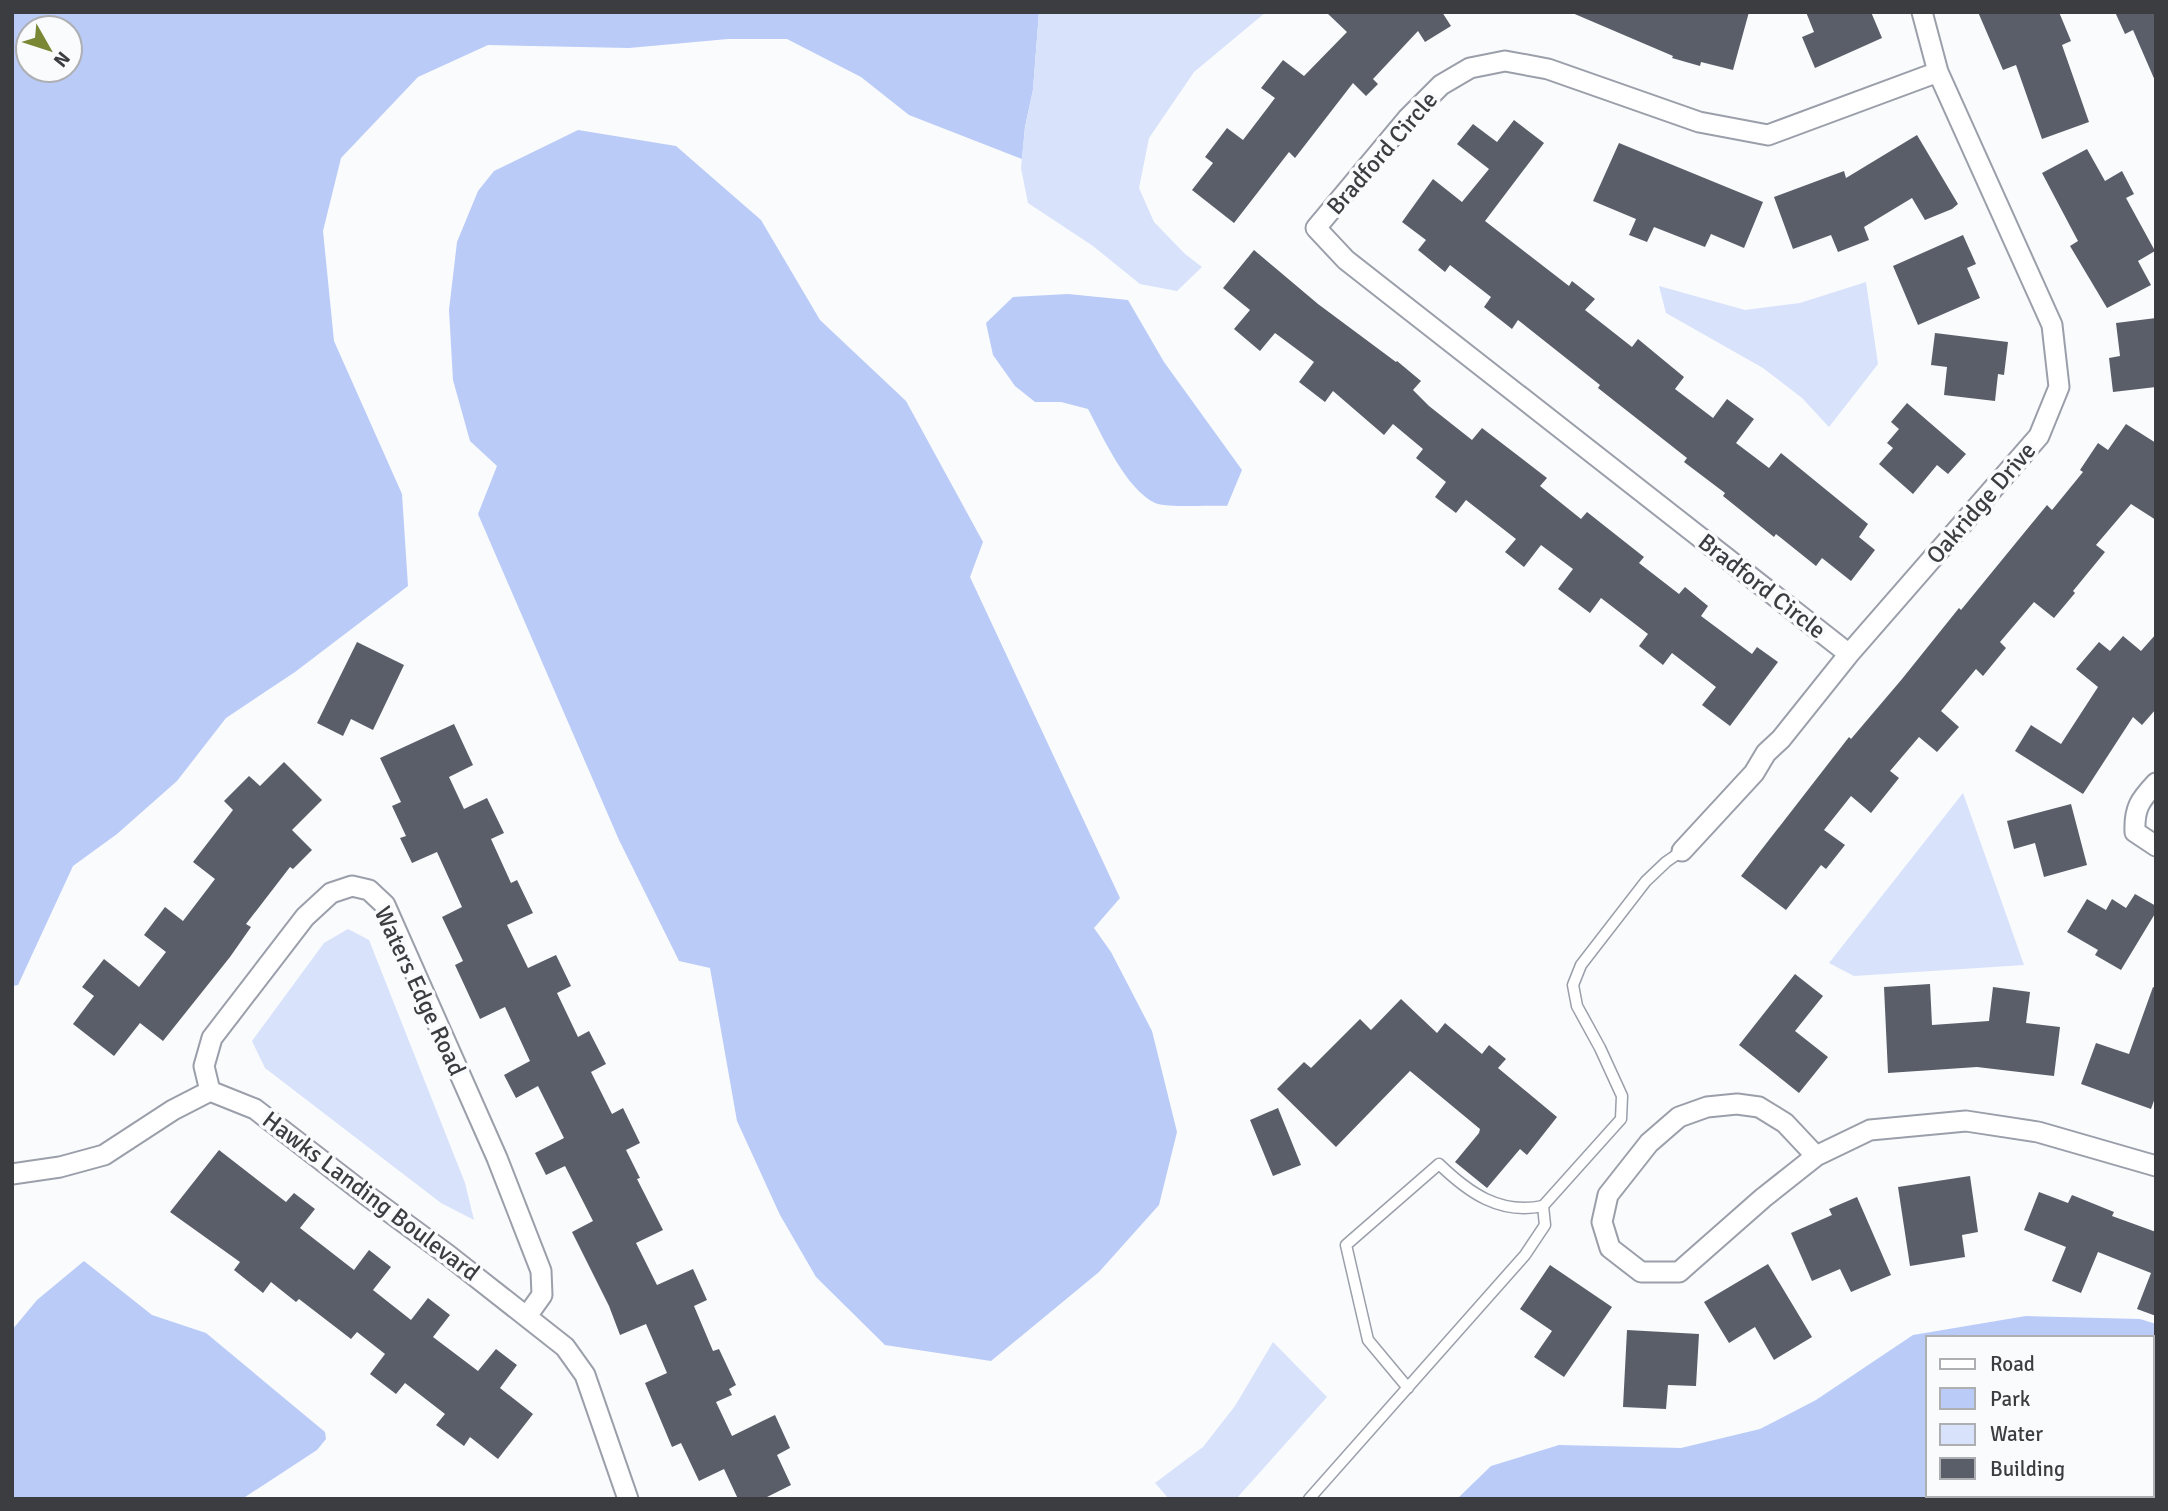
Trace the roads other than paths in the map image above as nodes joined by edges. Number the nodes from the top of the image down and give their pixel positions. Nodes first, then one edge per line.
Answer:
1 (1922, 12) edge
2 (1938, 72) junction
3 (1849, 654) junction
4 (2156, 783) edge
5 (2156, 846) edge
6 (1682, 851) joint
7 (210, 1091) junction
8 (1816, 1156) junction
9 (2156, 1166) edge
10 (12, 1174) edge
11 (1544, 1206) junction
12 (527, 1316) junction
13 (1408, 1388) junction
14 (628, 1499) edge
15 (1309, 1499) edge

1 - 2 street, Oakridge Drive
2 - 3 street, Oakridge Drive
2 - 3 street, Bradford Circle
3 - 6 street, Oakridge Drive
4 - 5 street
6 - 11 lane
7 - 10 street
7 - 12 street, Hawks Landing Boulevard
7 - 12 street, Waters Edge Road
8 - 8 street
8 - 9 street
11 - 13 lane
11 - 13 lane
12 - 14 street, Hawks Landing Boulevard
13 - 15 lane

